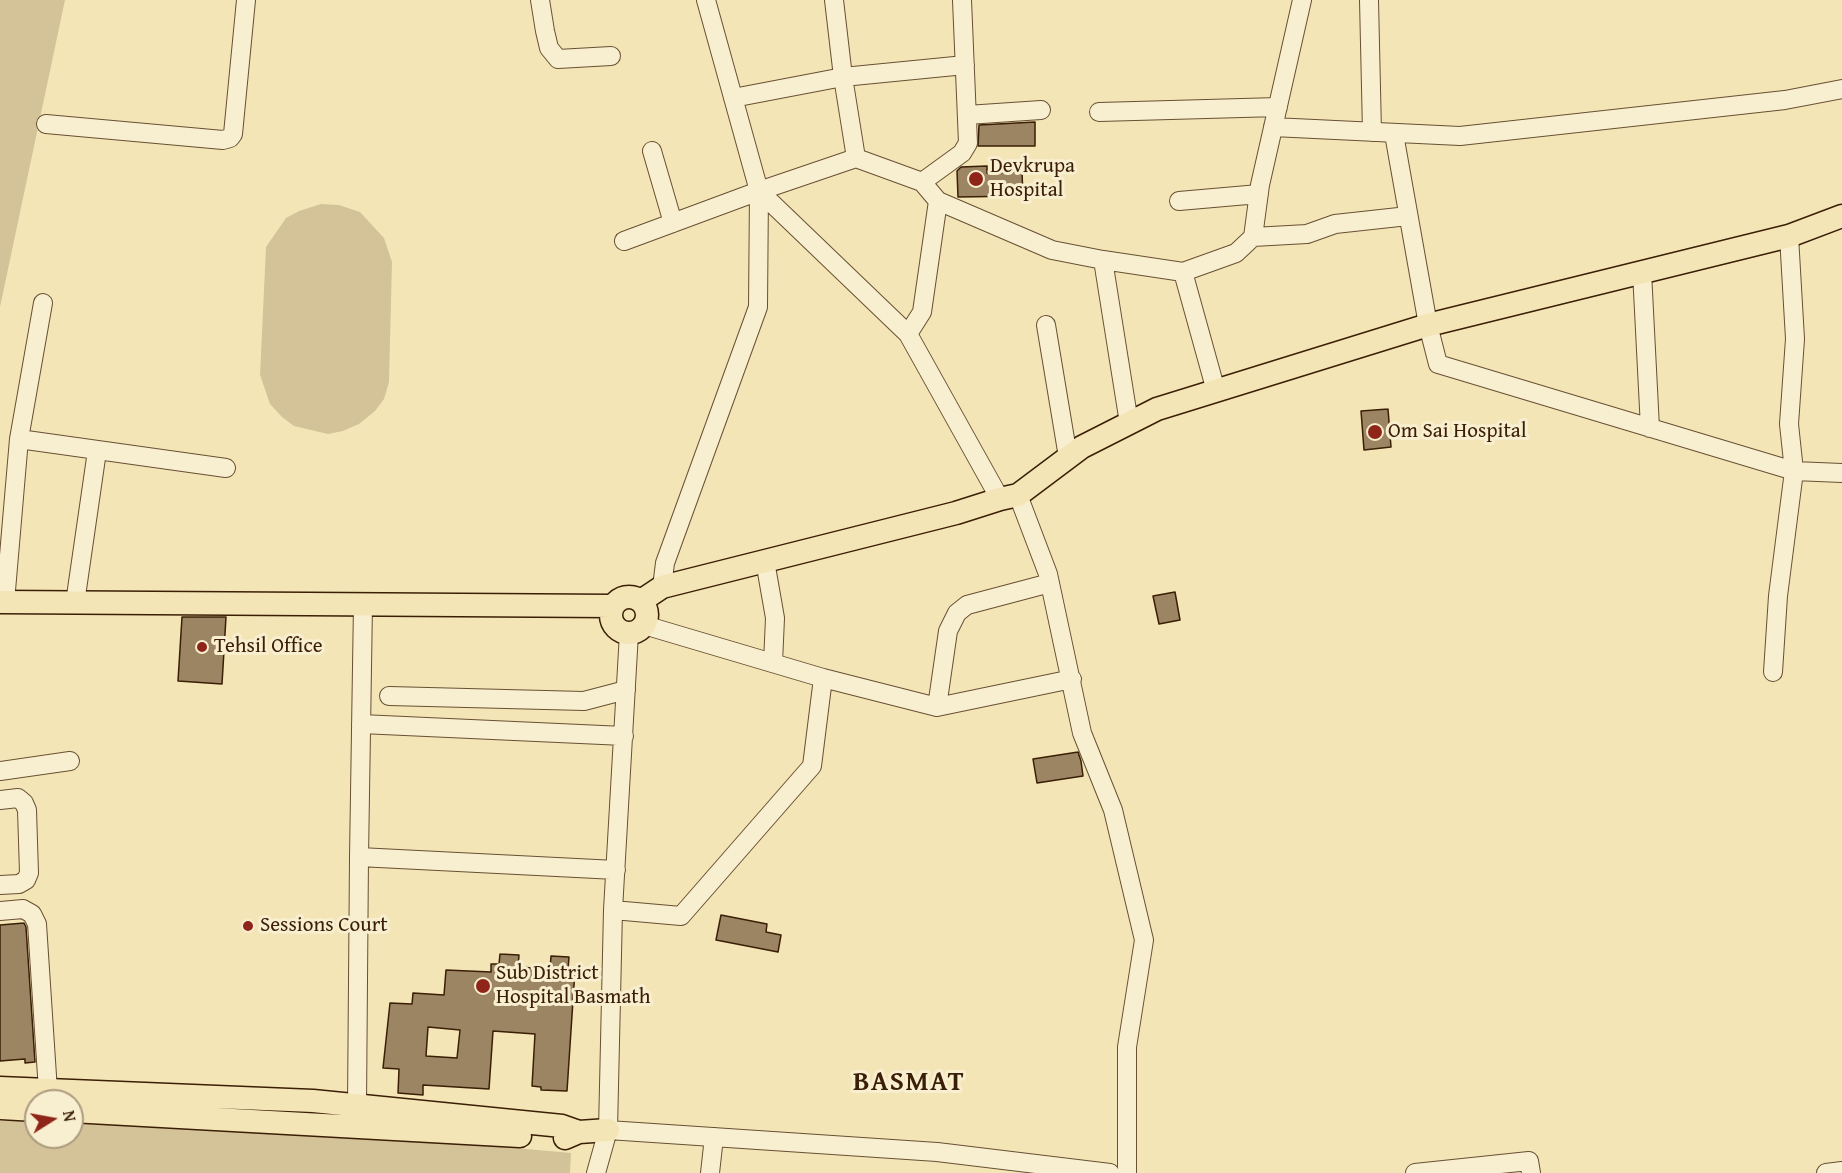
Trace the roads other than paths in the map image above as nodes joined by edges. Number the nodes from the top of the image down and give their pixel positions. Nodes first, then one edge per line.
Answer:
1 (246, 0) edge
2 (540, 0) edge
3 (706, 0) edge
4 (834, 0) edge
5 (962, 0) edge
6 (1302, 0) edge
7 (1369, 0) edge
8 (611, 56) dead end
9 (965, 65) junction
10 (843, 77) junction
11 (1842, 89) edge
12 (733, 98) junction
13 (1278, 107) junction
14 (1041, 110) dead end
15 (1099, 112) dead end
16 (967, 115) junction
17 (46, 124) dead end
18 (1273, 127) junction
19 (1372, 132) junction
20 (1394, 134) junction
21 (652, 151) dead end
22 (856, 158) junction
23 (922, 182) junction
24 (759, 191) junction
25 (1259, 194) junction
26 (938, 201) junction
27 (1179, 201) dead end
28 (1408, 216) junction
29 (1842, 216) edge
30 (673, 223) junction
31 (1789, 236) junction
32 (1252, 237) junction
33 (624, 240) dead end
34 (1103, 260) junction
35 (1183, 272) junction
36 (1642, 272) junction
37 (43, 303) dead end
38 (1046, 325) dead end
39 (1428, 325) junction
40 (908, 334) junction
41 (1216, 391) junction
42 (1129, 423) junction
43 (1650, 428) junction
44 (19, 439) junction
45 (97, 451) junction
46 (1068, 457) junction
47 (226, 468) dead end
48 (1794, 471) junction
49 (1842, 472) edge
50 (1009, 497) junction
51 (765, 561) junction
52 (1050, 583) junction
53 (662, 587) junction
54 (641, 601) junction
55 (2, 602) edge
56 (75, 603) junction
57 (363, 604) junction
58 (613, 606) junction
59 (637, 629) junction
60 (773, 663) junction
61 (1773, 672) dead end
62 (823, 678) junction
63 (1072, 679) junction
64 (626, 690) junction
65 (389, 696) dead end
66 (473, 698) junction
67 (937, 707) junction
68 (361, 724) junction
69 (471, 729) junction
70 (624, 736) junction
71 (70, 761) dead end
72 (0, 771) edge
73 (0, 800) edge
74 (358, 857) junction
75 (616, 870) junction
76 (0, 885) edge
77 (614, 910) junction
78 (0, 911) edge
79 (0, 1088) edge
80 (24, 1089) edge
81 (48, 1089) edge
82 (84, 1091) edge
83 (357, 1105) junction
84 (0, 1108) edge
85 (24, 1109) edge
86 (84, 1112) edge
87 (608, 1130) junction
88 (579, 1132) junction
89 (714, 1137) junction
90 (1842, 1171) edge
91 (596, 1173) edge
92 (710, 1173) edge
93 (1110, 1173) edge
94 (1127, 1173) edge
95 (1415, 1173) edge
96 (1531, 1173) edge
97 (1826, 1173) edge

1 - 17 street
2 - 8 street
3 - 12 street
4 - 10 street
5 - 9 street
6 - 13 street
7 - 19 street
9 - 10 street
9 - 16 street
10 - 12 street
10 - 22 street
11 - 20 street
12 - 24 street
13 - 15 street
13 - 18 street
14 - 16 street
16 - 23 street
18 - 19 street
18 - 25 street
19 - 20 street
20 - 28 street
21 - 30 street
22 - 23 street
22 - 24 street
23 - 26 street
24 - 30 street
24 - 40 street
24 - 53 street
25 - 27 street
25 - 32 street
26 - 34 street
26 - 40 street
28 - 32 street
28 - 39 street
29 - 31 main road
30 - 33 street
31 - 36 main road
31 - 48 street
32 - 35 street
34 - 35 street
34 - 42 street
35 - 41 street
36 - 39 main road
36 - 43 street
37 - 44 street
38 - 46 street
39 - 41 main road
39 - 43 street
40 - 50 street
41 - 42 main road
42 - 46 main road
43 - 48 street
44 - 45 street
44 - 55 street
45 - 47 street
45 - 56 street
46 - 50 main road
48 - 49 street
48 - 61 street
50 - 51 main road
50 - 52 street
51 - 53 main road
51 - 60 street
52 - 63 street
52 - 67 street
53 - 54 main road
54 - 58 main road
54 - 59 main road
55 - 56 main road
56 - 57 main road
57 - 58 main road
57 - 68 street
58 - 59 main road
59 - 60 street
59 - 64 street
60 - 62 street
62 - 67 street
62 - 77 street
63 - 67 street
63 - 94 street
64 - 66 street
64 - 70 street
65 - 66 street
66 - 69 street
68 - 69 street
68 - 74 street
69 - 70 street
70 - 75 street
71 - 72 street
73 - 76 street
74 - 75 street
74 - 83 street
75 - 77 street
77 - 87 street
78 - 81 street
79 - 80 main road
82 - 83 main road
83 - 88 main road
84 - 85 main road
86 - 88 main road
87 - 88 main road
87 - 89 street
87 - 91 street
89 - 92 street
89 - 93 street
90 - 97 street
95 - 96 street

